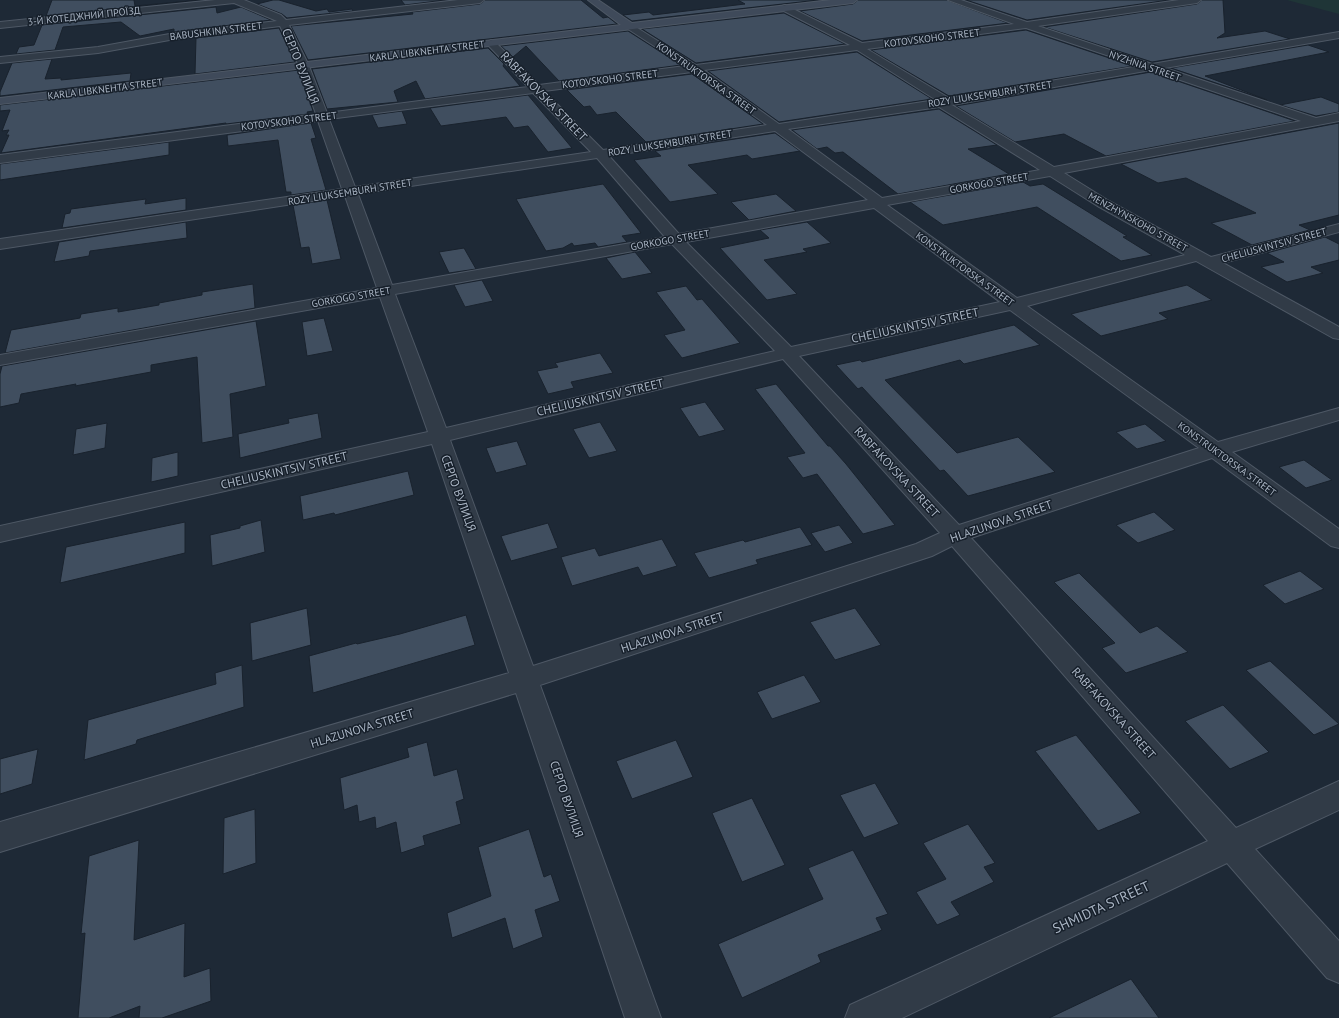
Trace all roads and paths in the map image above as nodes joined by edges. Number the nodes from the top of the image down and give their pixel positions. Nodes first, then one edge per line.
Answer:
1 (238, 0) edge
2 (480, 0) edge
3 (592, 0) edge
4 (853, 0) edge
5 (952, 0) edge
6 (1197, 0) edge
7 (785, 8) junction
8 (283, 23) junction
9 (0, 25) edge
10 (1026, 25) junction
11 (631, 26) junction
12 (1339, 35) edge
13 (491, 43) junction
14 (862, 47) junction
15 (0, 60) edge
16 (304, 66) junction
17 (694, 68) junction
18 (1152, 68) junction
19 (535, 89) junction
20 (0, 101) edge
21 (944, 102) junction
22 (321, 117) junction
23 (1314, 122) junction
24 (1336, 123) edge
25 (778, 127) junction
26 (600, 154) junction
27 (0, 159) edge
28 (1050, 172) junction
29 (351, 191) junction
30 (880, 202) junction
31 (1339, 228) edge
32 (674, 239) junction
33 (0, 244) edge
34 (1204, 259) junction
35 (387, 291) junction
36 (1014, 304) junction
37 (1339, 334) edge
38 (787, 353) junction
39 (0, 360) edge
40 (1339, 414) edge
41 (439, 436) junction
42 (1215, 450) junction
43 (0, 534) edge
44 (955, 535) junction
45 (1339, 540) edge
46 (525, 679) junction
47 (1339, 796) edge
48 (0, 837) edge
49 (1234, 846) junction
50 (1339, 966) edge
51 (643, 1018) edge
52 (863, 1018) edge

1 - 8 street, СЕРГО ВУЛИЦЯ
1 - 9 street, 3-Й КОТЕДЖНИЙ ПРОЇЗД
2 - 8 street, BABUSHKINA STREET
3 - 11 street, KONSTRUKTORSKA STREET
4 - 7 street, KARLA LIBKNEHTA STREET
5 - 10 street, NYZHNIA STREET
6 - 10 street, KOTOVSKOHO STREET
7 - 11 street, KARLA LIBKNEHTA STREET
7 - 14 street, MENZHYNSKOHO STREET
8 - 15 street, BABUSHKINA STREET
8 - 16 street, СЕРГО ВУЛИЦЯ
10 - 14 street, KOTOVSKOHO STREET
10 - 18 street, NYZHNIA STREET
11 - 13 street, KARLA LIBKNEHTA STREET
11 - 17 street, KONSTRUKTORSKA STREET
12 - 18 street, ROZY LIUKSEMBURH STREET
13 - 16 street, KARLA LIBKNEHTA STREET
13 - 19 street, RABFAKOVSKA STREET
14 - 17 street, KOTOVSKOHO STREET
14 - 21 street, MENZHYNSKOHO STREET
16 - 20 street, KARLA LIBKNEHTA STREET
16 - 22 street, СЕРГО ВУЛИЦЯ
17 - 19 street, KOTOVSKOHO STREET
17 - 25 street, KONSTRUKTORSKA STREET
18 - 21 street, ROZY LIUKSEMBURH STREET
18 - 23 street, NYZHNIA STREET
19 - 22 street, KOTOVSKOHO STREET
19 - 26 street, RABFAKOVSKA STREET
21 - 25 street, ROZY LIUKSEMBURH STREET
21 - 28 street, MENZHYNSKOHO STREET
22 - 27 street, KOTOVSKOHO STREET
22 - 29 street, СЕРГО ВУЛИЦЯ
23 - 24 street, GORKOGO STREET
23 - 28 street, GORKOGO STREET
25 - 26 street, ROZY LIUKSEMBURH STREET
25 - 30 street, KONSTRUKTORSKA STREET
26 - 29 street, ROZY LIUKSEMBURH STREET
26 - 32 street, RABFAKOVSKA STREET
28 - 30 street, GORKOGO STREET
28 - 34 street, MENZHYNSKOHO STREET
29 - 33 street, ROZY LIUKSEMBURH STREET
29 - 35 street, СЕРГО ВУЛИЦЯ
30 - 32 street, GORKOGO STREET
30 - 36 street, KONSTRUKTORSKA STREET
31 - 34 street, CHELIUSKINTSIV STREET
32 - 35 street, GORKOGO STREET
32 - 38 street, RABFAKOVSKA STREET
34 - 36 street, CHELIUSKINTSIV STREET
34 - 37 street, MENZHYNSKOHO STREET
35 - 39 street, GORKOGO STREET
35 - 41 street, СЕРГО ВУЛИЦЯ
36 - 38 street, CHELIUSKINTSIV STREET
36 - 42 street, KONSTRUKTORSKA STREET
38 - 41 street, CHELIUSKINTSIV STREET
38 - 44 street, RABFAKOVSKA STREET
40 - 42 street, HLAZUNOVA STREET
41 - 43 street, CHELIUSKINTSIV STREET
41 - 46 street, СЕРГО ВУЛИЦЯ
42 - 44 street, HLAZUNOVA STREET
42 - 45 street, KONSTRUKTORSKA STREET
44 - 46 street, HLAZUNOVA STREET
44 - 49 street, RABFAKOVSKA STREET
46 - 48 street, HLAZUNOVA STREET
46 - 51 street, СЕРГО ВУЛИЦЯ
47 - 49 street, SHMIDTA STREET
49 - 50 street, RABFAKOVSKA STREET
49 - 52 street, SHMIDTA STREET

